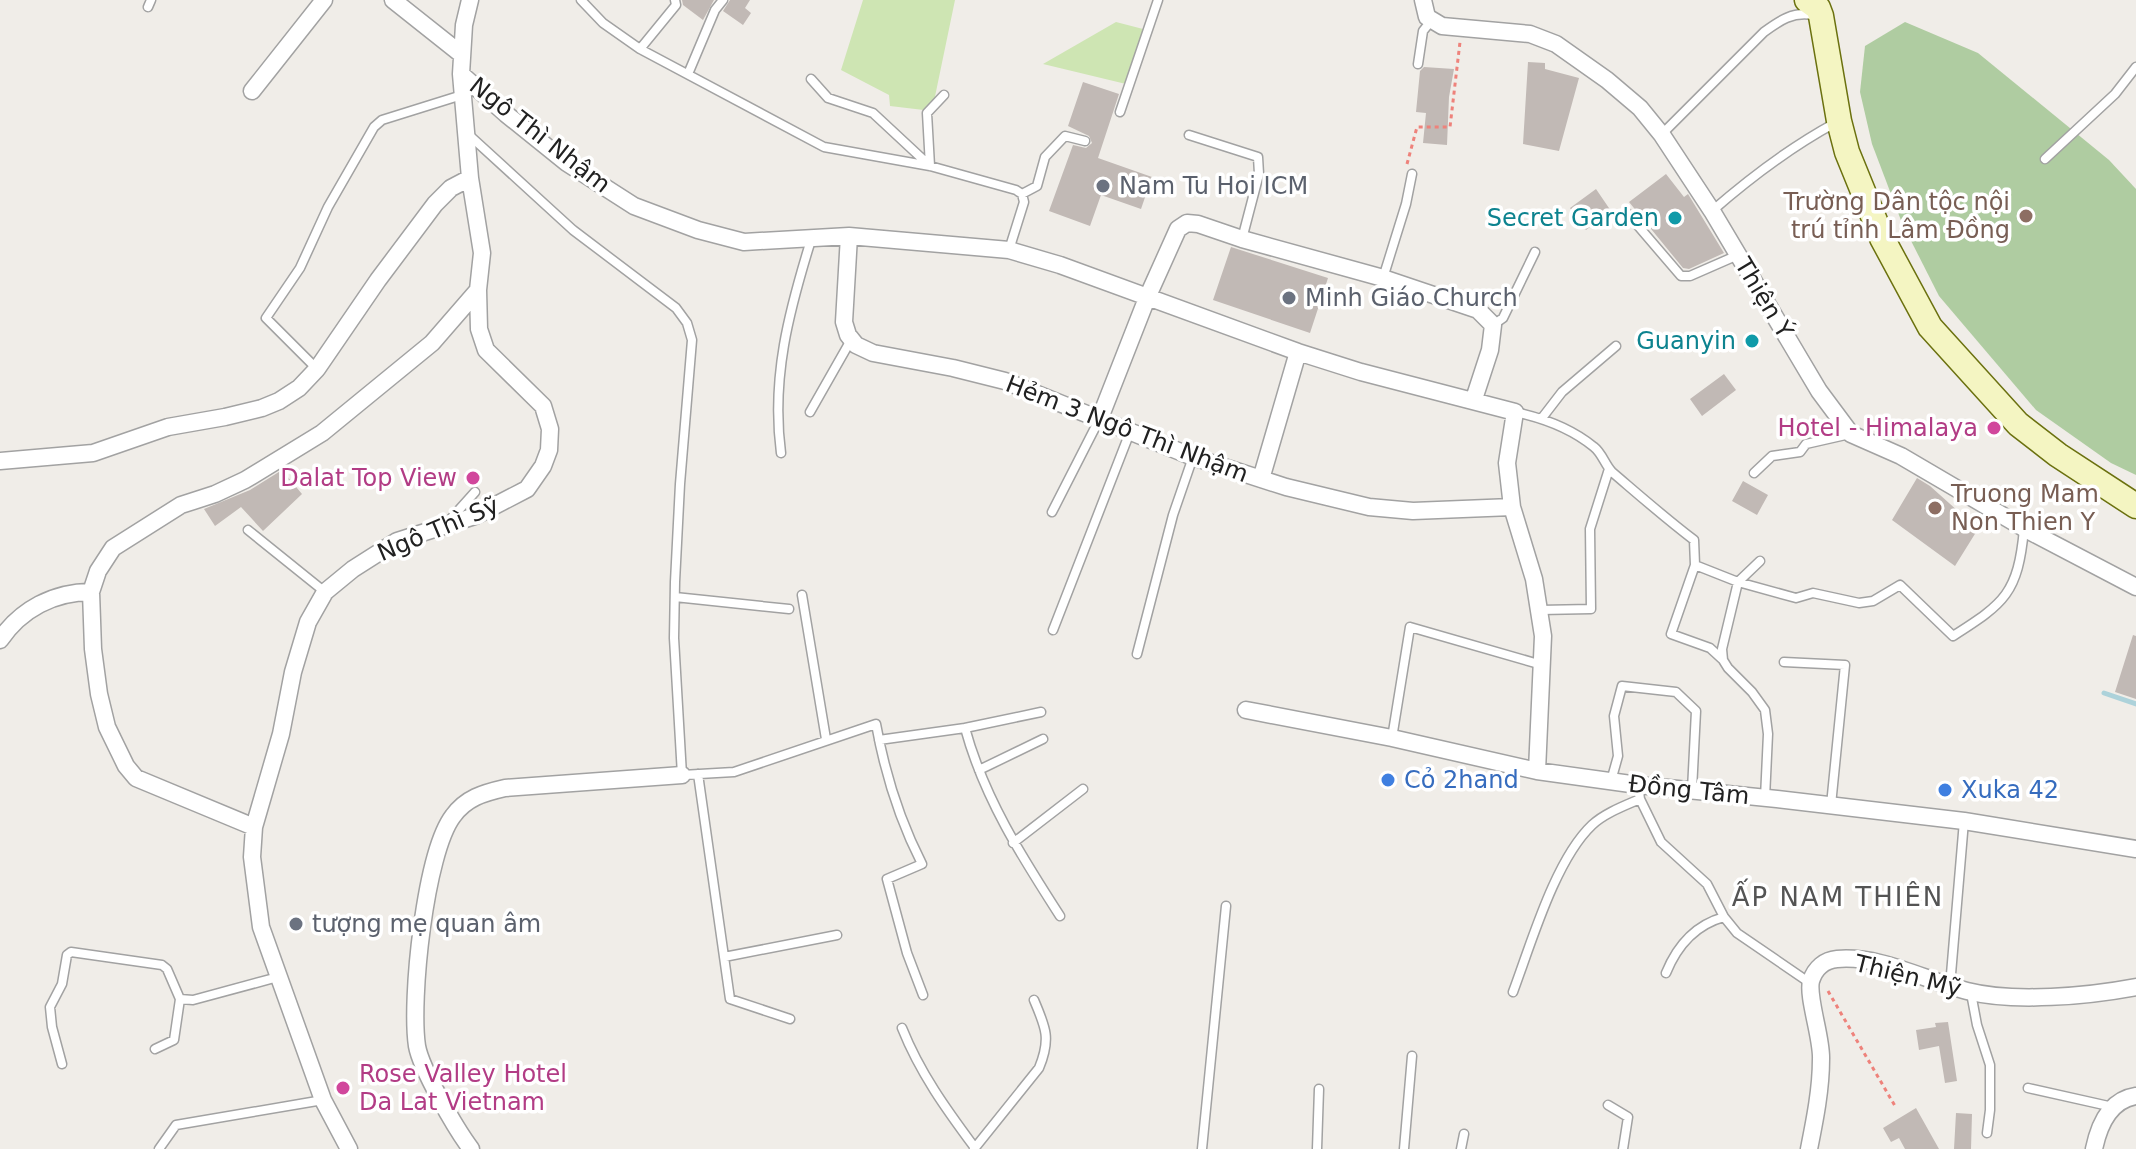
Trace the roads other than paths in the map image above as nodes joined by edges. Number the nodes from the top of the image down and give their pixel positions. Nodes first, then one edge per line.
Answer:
1 (324, 0) edge
2 (393, 0) edge
3 (470, 0) edge
4 (581, 0) edge
5 (675, 0) edge
6 (723, 0) edge
7 (1158, 0) edge
8 (1423, 0) edge
9 (1816, 6) edge
10 (1431, 21) junction
11 (640, 49) junction
12 (461, 54) junction
13 (1418, 64) dead end
14 (2136, 67) edge
15 (461, 74) junction
16 (688, 74) junction
17 (811, 79) dead end
18 (252, 91) dead end
19 (462, 95) junction
20 (944, 95) dead end
21 (1120, 112) dead end
22 (1839, 121) junction
23 (466, 132) junction
24 (1189, 135) dead end
25 (1662, 135) junction
26 (1085, 141) dead end
27 (2045, 159) dead end
28 (930, 166) junction
29 (1410, 169) road end
30 (470, 178) junction
31 (1022, 194) junction
32 (1712, 211) junction
33 (1627, 213) dead end
34 (849, 236) junction
35 (1242, 239) junction
36 (811, 240) junction
37 (1009, 250) junction
38 (1535, 252) dead end
39 (1738, 255) junction
40 (1383, 278) junction
41 (478, 290) junction
42 (1147, 298) junction
43 (1493, 325) junction
44 (852, 340) junction
45 (1616, 346) dead end
46 (1298, 352) junction
47 (317, 369) junction
48 (1474, 399) junction
49 (810, 412) dead end
50 (1515, 412) junction
51 (1100, 418) junction
52 (1542, 418) junction
53 (1130, 432) junction
54 (1851, 434) junction
55 (781, 453) dead end
56 (1193, 457) junction
57 (0, 461) edge
58 (1609, 469) junction
59 (1754, 473) dead end
60 (1261, 479) junction
61 (475, 492) dead end
62 (2136, 506) edge
63 (1512, 507) junction
64 (1052, 512) dead end
65 (445, 526) junction
66 (2024, 528) junction
67 (248, 530) dead end
68 (1760, 561) dead end
69 (1695, 565) junction
70 (1738, 582) junction
71 (2136, 587) edge
72 (91, 592) junction
73 (325, 592) junction
74 (802, 595) dead end
75 (675, 597) junction
76 (789, 609) dead end
77 (1540, 610) junction
78 (1053, 630) dead end
79 (0, 640) edge
80 (1137, 654) dead end
81 (1723, 660) junction
82 (1784, 662) dead end
83 (1542, 665) junction
84 (1246, 710) dead end
85 (1041, 712) dead end
86 (965, 728) junction
87 (1392, 738) junction
88 (826, 739) junction
89 (1043, 739) dead end
90 (879, 740) junction
91 (979, 770) junction
92 (1537, 771) junction
93 (690, 774) junction
94 (1611, 781) junction
95 (1083, 789) dead end
96 (1692, 791) junction
97 (1639, 792) junction
98 (1765, 798) junction
99 (1831, 805) junction
100 (1964, 821) junction
101 (254, 827) junction
102 (1013, 843) junction
103 (2136, 849) edge
104 (1226, 906) dead end
105 (1060, 916) dead end
106 (1724, 917) junction
107 (837, 935) dead end
108 (724, 957) junction
109 (1666, 973) dead end
110 (1813, 976) junction
111 (278, 977) junction
112 (1950, 986) junction
113 (2136, 987) edge
114 (1513, 992) dead end
115 (1971, 992) junction
116 (923, 995) dead end
117 (180, 999) junction
118 (1034, 1000) dead end
119 (790, 1019) dead end
120 (902, 1028) dead end
121 (155, 1049) dead end
122 (1412, 1056) dead end
123 (62, 1064) dead end
124 (2028, 1088) dead end
125 (1319, 1089) dead end
126 (2136, 1096) edge
127 (323, 1100) junction
128 (1608, 1105) dead end
129 (2114, 1107) junction
130 (1987, 1133) dead end
131 (1464, 1134) dead end
132 (975, 1148) edge
133 (159, 1149) edge
134 (349, 1149) edge
135 (471, 1149) edge
136 (1202, 1149) edge
137 (1317, 1149) edge
138 (1404, 1149) edge
139 (1461, 1149) edge
140 (1623, 1149) edge
141 (1809, 1149) edge
142 (2094, 1149) edge

1 - 18 street
2 - 12 street
3 - 12 street, Ngô Thì Sỹ
4 - 11 lane
5 - 11 lane
6 - 16 lane
7 - 21 lane
8 - 10 street
9 - 22 street
9 - 25 lane
10 - 13 lane
10 - 25 street, Thiện Ý
11 - 16 lane
12 - 15 street, Ngô Thì Sỹ
14 - 27 lane
15 - 19 street, Ngô Thì Sỹ
15 - 36 street, Ngô Thì Nhậm
16 - 28 lane
17 - 28 lane
19 - 23 street, Ngô Thì Sỹ
19 - 47 lane, Ngô Thì Nhậm
20 - 28 lane
22 - 32 lane
22 - 62 street
23 - 30 street, Ngô Thì Sỹ
23 - 75 lane
24 - 35 lane
25 - 32 street, Thiện Ý
26 - 31 lane
28 - 31 lane
29 - 40 lane
30 - 41 street, Ngô Thì Sỹ
30 - 47 street
31 - 37 lane
32 - 39 street, Thiện Ý
33 - 39 lane
34 - 36 street, Ngô Thì Nhậm
34 - 37 street, Ngô Thì Nhậm
34 - 44 street
35 - 40 street
35 - 42 street
36 - 55 lane
37 - 42 street, Ngô Thì Nhậm
38 - 43 lane
39 - 54 street, Thiện Ý
40 - 43 street
41 - 65 street, Ngô Thì Sỹ
41 - 72 street
42 - 46 street, Ngô Thì Nhậm
42 - 51 street
43 - 48 street
44 - 49 lane
44 - 51 street, Hẻm 3 Ngô Thì Nhậm
45 - 52 lane
46 - 48 street, Ngô Thì Nhậm
46 - 60 street
47 - 57 street
48 - 50 street, Ngô Thì Nhậm
50 - 52 lane
50 - 63 street
51 - 53 street, Hẻm 3 Ngô Thì Nhậm
51 - 64 lane
52 - 58 lane
53 - 56 street, Hẻm 3 Ngô Thì Nhậm
53 - 78 lane
54 - 59 lane
54 - 66 street, Thiện Ý
56 - 60 street, Hẻm 3 Ngô Thì Nhậm
56 - 80 lane
58 - 69 lane
58 - 77 lane
60 - 63 street, Hẻm 3 Ngô Thì Nhậm
61 - 65 lane
63 - 77 street
65 - 73 street, Ngô Thì Sỹ
66 - 70 lane
66 - 71 street, Thiện Ý
67 - 73 lane
68 - 70 lane
69 - 70 lane
69 - 81 lane
70 - 81 lane
72 - 79 street
72 - 101 street
73 - 101 street, Ngô Thì Sỹ
74 - 88 lane
75 - 76 lane
75 - 93 lane
77 - 83 street
81 - 98 lane
82 - 99 lane
83 - 87 lane
83 - 92 street
84 - 87 street, Đồng Tâm
85 - 86 lane
86 - 90 lane
86 - 91 lane
87 - 92 street, Đồng Tâm
88 - 90 lane
88 - 93 lane
89 - 91 lane
90 - 116 lane
91 - 102 lane
92 - 94 street, Đồng Tâm
93 - 108 lane
93 - 135 street
94 - 96 lane
94 - 97 street, Đồng Tâm
95 - 102 lane
96 - 97 street, Đồng Tâm
96 - 98 street, Đồng Tâm
97 - 106 lane
97 - 114 lane
98 - 99 street, Đồng Tâm
99 - 100 street, Đồng Tâm
100 - 103 street, Đồng Tâm
100 - 112 lane
101 - 111 street, Ngô Thì Sỹ
102 - 105 lane
104 - 136 lane
106 - 109 lane
106 - 110 lane
107 - 108 lane
108 - 119 lane
110 - 112 street, Thiện Mỹ
110 - 141 street
111 - 117 lane
111 - 127 street, Ngô Thì Sỹ
112 - 115 street, Thiện Mỹ
113 - 115 street, Thiện Mỹ
115 - 130 lane
117 - 121 lane
117 - 123 lane
118 - 132 lane
120 - 132 lane
122 - 138 lane
124 - 129 lane
125 - 137 lane
126 - 129 street
127 - 133 lane
127 - 134 street, Ngô Thì Sỹ
128 - 140 lane
129 - 142 street
131 - 139 lane

